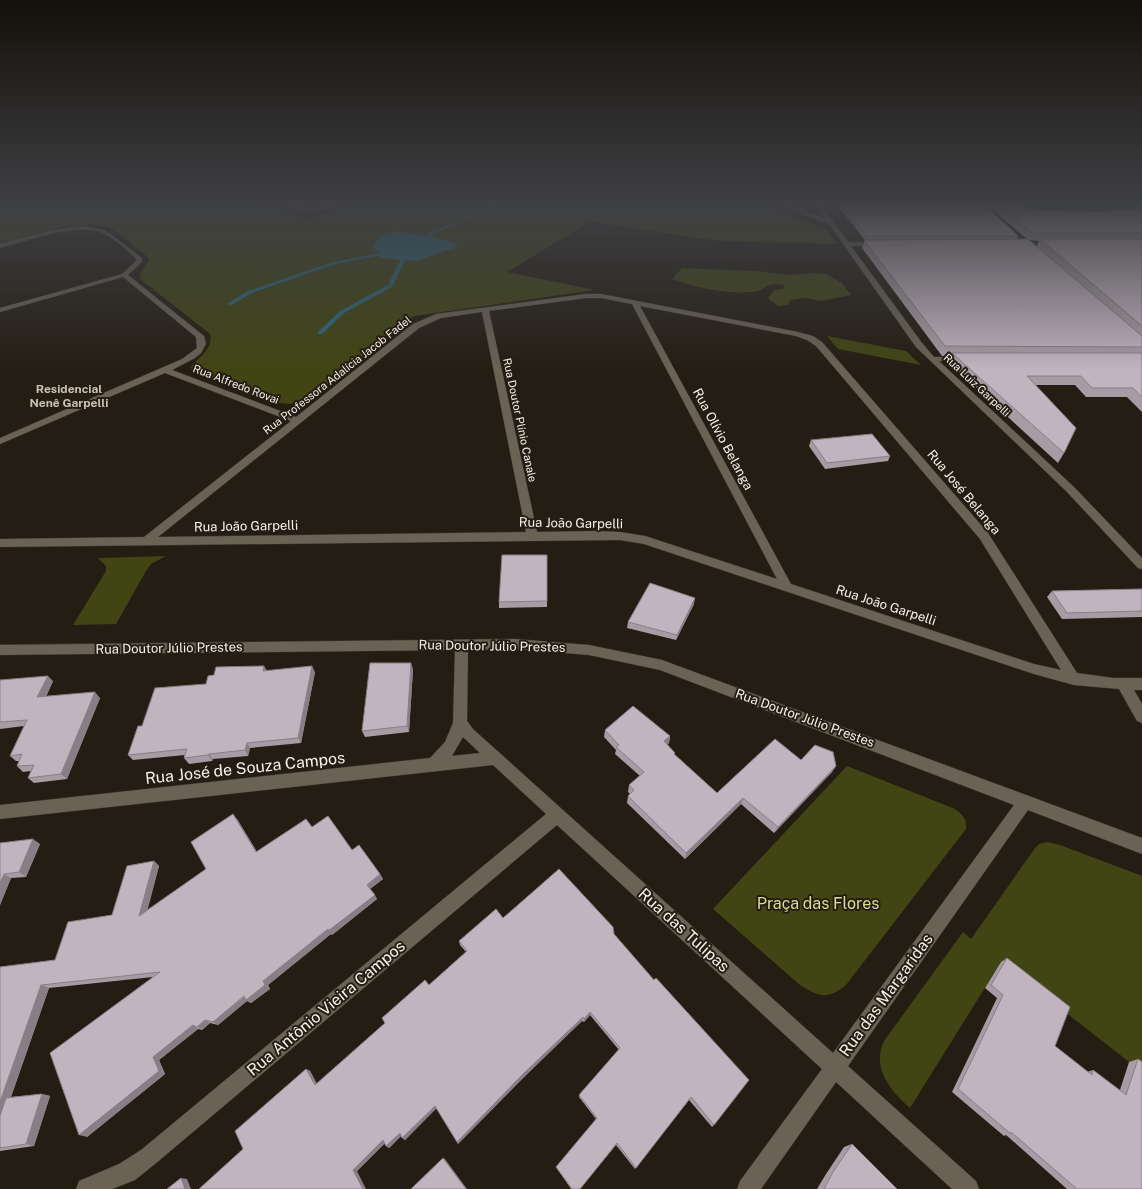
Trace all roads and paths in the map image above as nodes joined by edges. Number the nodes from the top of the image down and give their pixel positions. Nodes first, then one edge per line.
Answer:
1 (140, 260) edge
2 (858, 260) edge
3 (124, 275) junction
4 (635, 303) junction
5 (0, 310) edge
6 (485, 310) junction
7 (810, 338) joint
8 (932, 359) junction
9 (970, 359) edge
10 (166, 370) junction
11 (297, 420) junction
12 (0, 441) edge
13 (532, 536) junction
14 (145, 542) junction
15 (0, 543) edge
16 (1142, 565) edge
17 (787, 587) junction
18 (462, 644) junction
19 (0, 650) edge
20 (1074, 680) junction
21 (1124, 684) junction
22 (1142, 684) edge
23 (1142, 717) edge
24 (460, 723) junction
25 (494, 758) junction
26 (432, 766) junction
27 (1025, 802) junction
28 (0, 812) edge
29 (557, 815) junction
30 (1142, 846) edge
31 (834, 1067) junction
32 (87, 1189) edge
33 (748, 1189) edge
34 (968, 1189) edge

1 - 3 street
2 - 8 street, Rua Luiz Garpelli
3 - 5 street
3 - 10 street
4 - 6 street, Rua Professora Adalícia Jacob Fadel
4 - 7 street, Rua Professora Adalícia Jacob Fadel
4 - 17 street, Rua Olívio Belanga
6 - 11 street, Rua Professora Adalícia Jacob Fadel
6 - 13 street, Rua Doutor Plínio Canale
7 - 20 street, Rua José Belanga
8 - 9 street
8 - 16 street, Rua Luiz Garpelli
10 - 11 street, Rua Alfredo Rovai
10 - 12 street
11 - 14 street, Rua Professora Adalícia Jacob Fadel
13 - 14 street, Rua João Garpelli
13 - 17 street, Rua João Garpelli
14 - 15 street, Rua João Garpelli
17 - 20 street, Rua João Garpelli
18 - 19 street, Rua Doutor Júlio Prestes
18 - 24 street
18 - 27 street, Rua Doutor Júlio Prestes
20 - 21 street, Rua João Garpelli
21 - 22 street, Rua João Garpelli
21 - 23 street
24 - 25 street, Rua das Tulipas
24 - 26 street
25 - 26 street, Rua José de Souza Campos
25 - 29 street, Rua das Tulipas
26 - 28 street, Rua José de Souza Campos
27 - 30 street, Rua Doutor Júlio Prestes
27 - 31 street, Rua das Margaridas
29 - 31 street, Rua das Tulipas
29 - 32 street, Rua Antônio Vieira Campos
31 - 33 street, Rua das Margaridas
31 - 34 street, Rua das Tulipas

